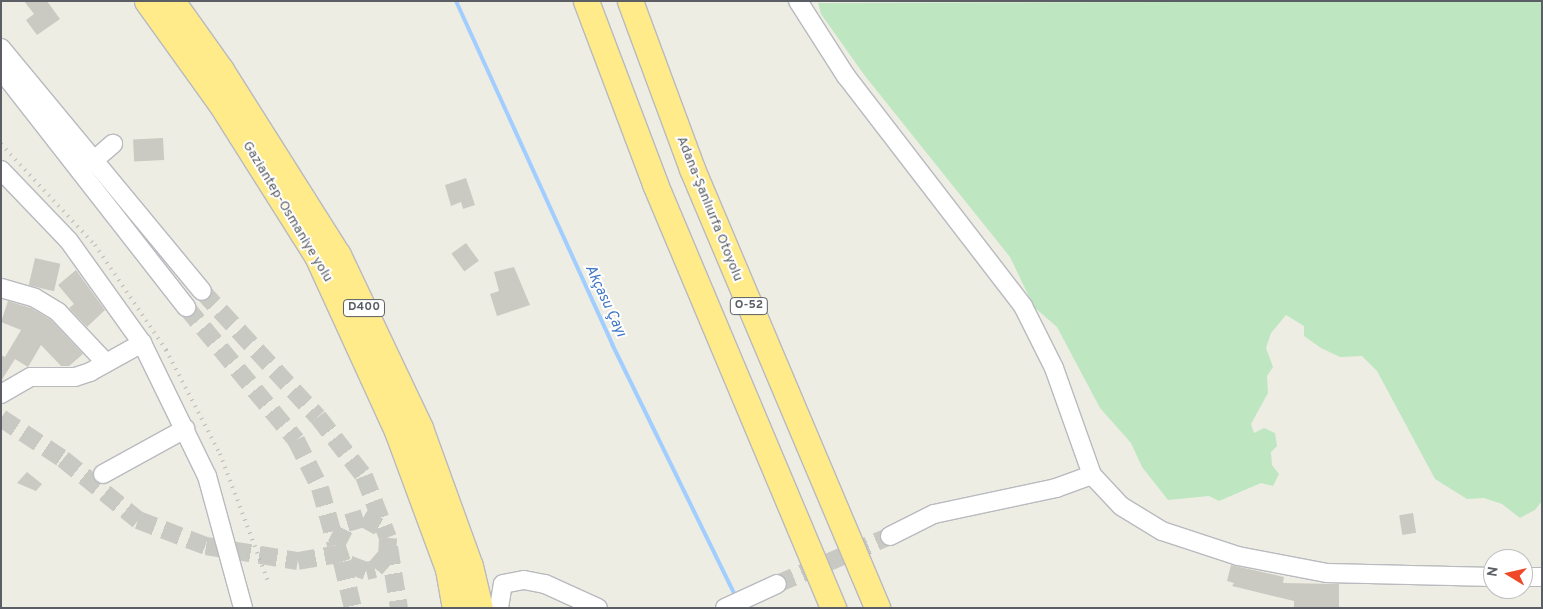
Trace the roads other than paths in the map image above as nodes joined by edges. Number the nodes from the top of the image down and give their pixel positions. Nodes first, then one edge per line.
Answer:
1 (147, 1) edge
2 (172, 1) edge
3 (586, 1) edge
4 (630, 1) edge
5 (798, 1) edge
6 (1, 48) edge
7 (1, 70) edge
8 (114, 144) dead end
9 (92, 162) junction
10 (1, 170) edge
11 (1, 288) edge
12 (202, 291) tunnel mouth
13 (186, 307) tunnel mouth
14 (142, 343) junction
15 (106, 363) junction
16 (1, 394) edge
17 (184, 429) junction
18 (103, 474) dead end
19 (1092, 475) junction
20 (890, 536) tunnel mouth
21 (1483, 577) edge
22 (777, 584) tunnel mouth
23 (243, 608) edge
24 (455, 608) edge
25 (480, 608) edge
26 (499, 608) edge
27 (598, 608) edge
28 (725, 608) edge
29 (833, 608) edge
30 (877, 608) edge

1 - 24 highway, Gaziantep-Osmaniye yolu / D400
2 - 25 highway, Gaziantep-Osmaniye yolu / D400
3 - 29 highway, O-52
4 - 30 highway, Adana-Şanlıurfa Otoyolu / O-52
5 - 19 street
6 - 9 street
7 - 13 street
8 - 9 street
9 - 12 street
10 - 14 street
11 - 15 street
14 - 15 street
14 - 17 street
15 - 16 street
17 - 18 street
17 - 23 street
19 - 20 street
19 - 21 street
22 - 28 street
26 - 27 street

